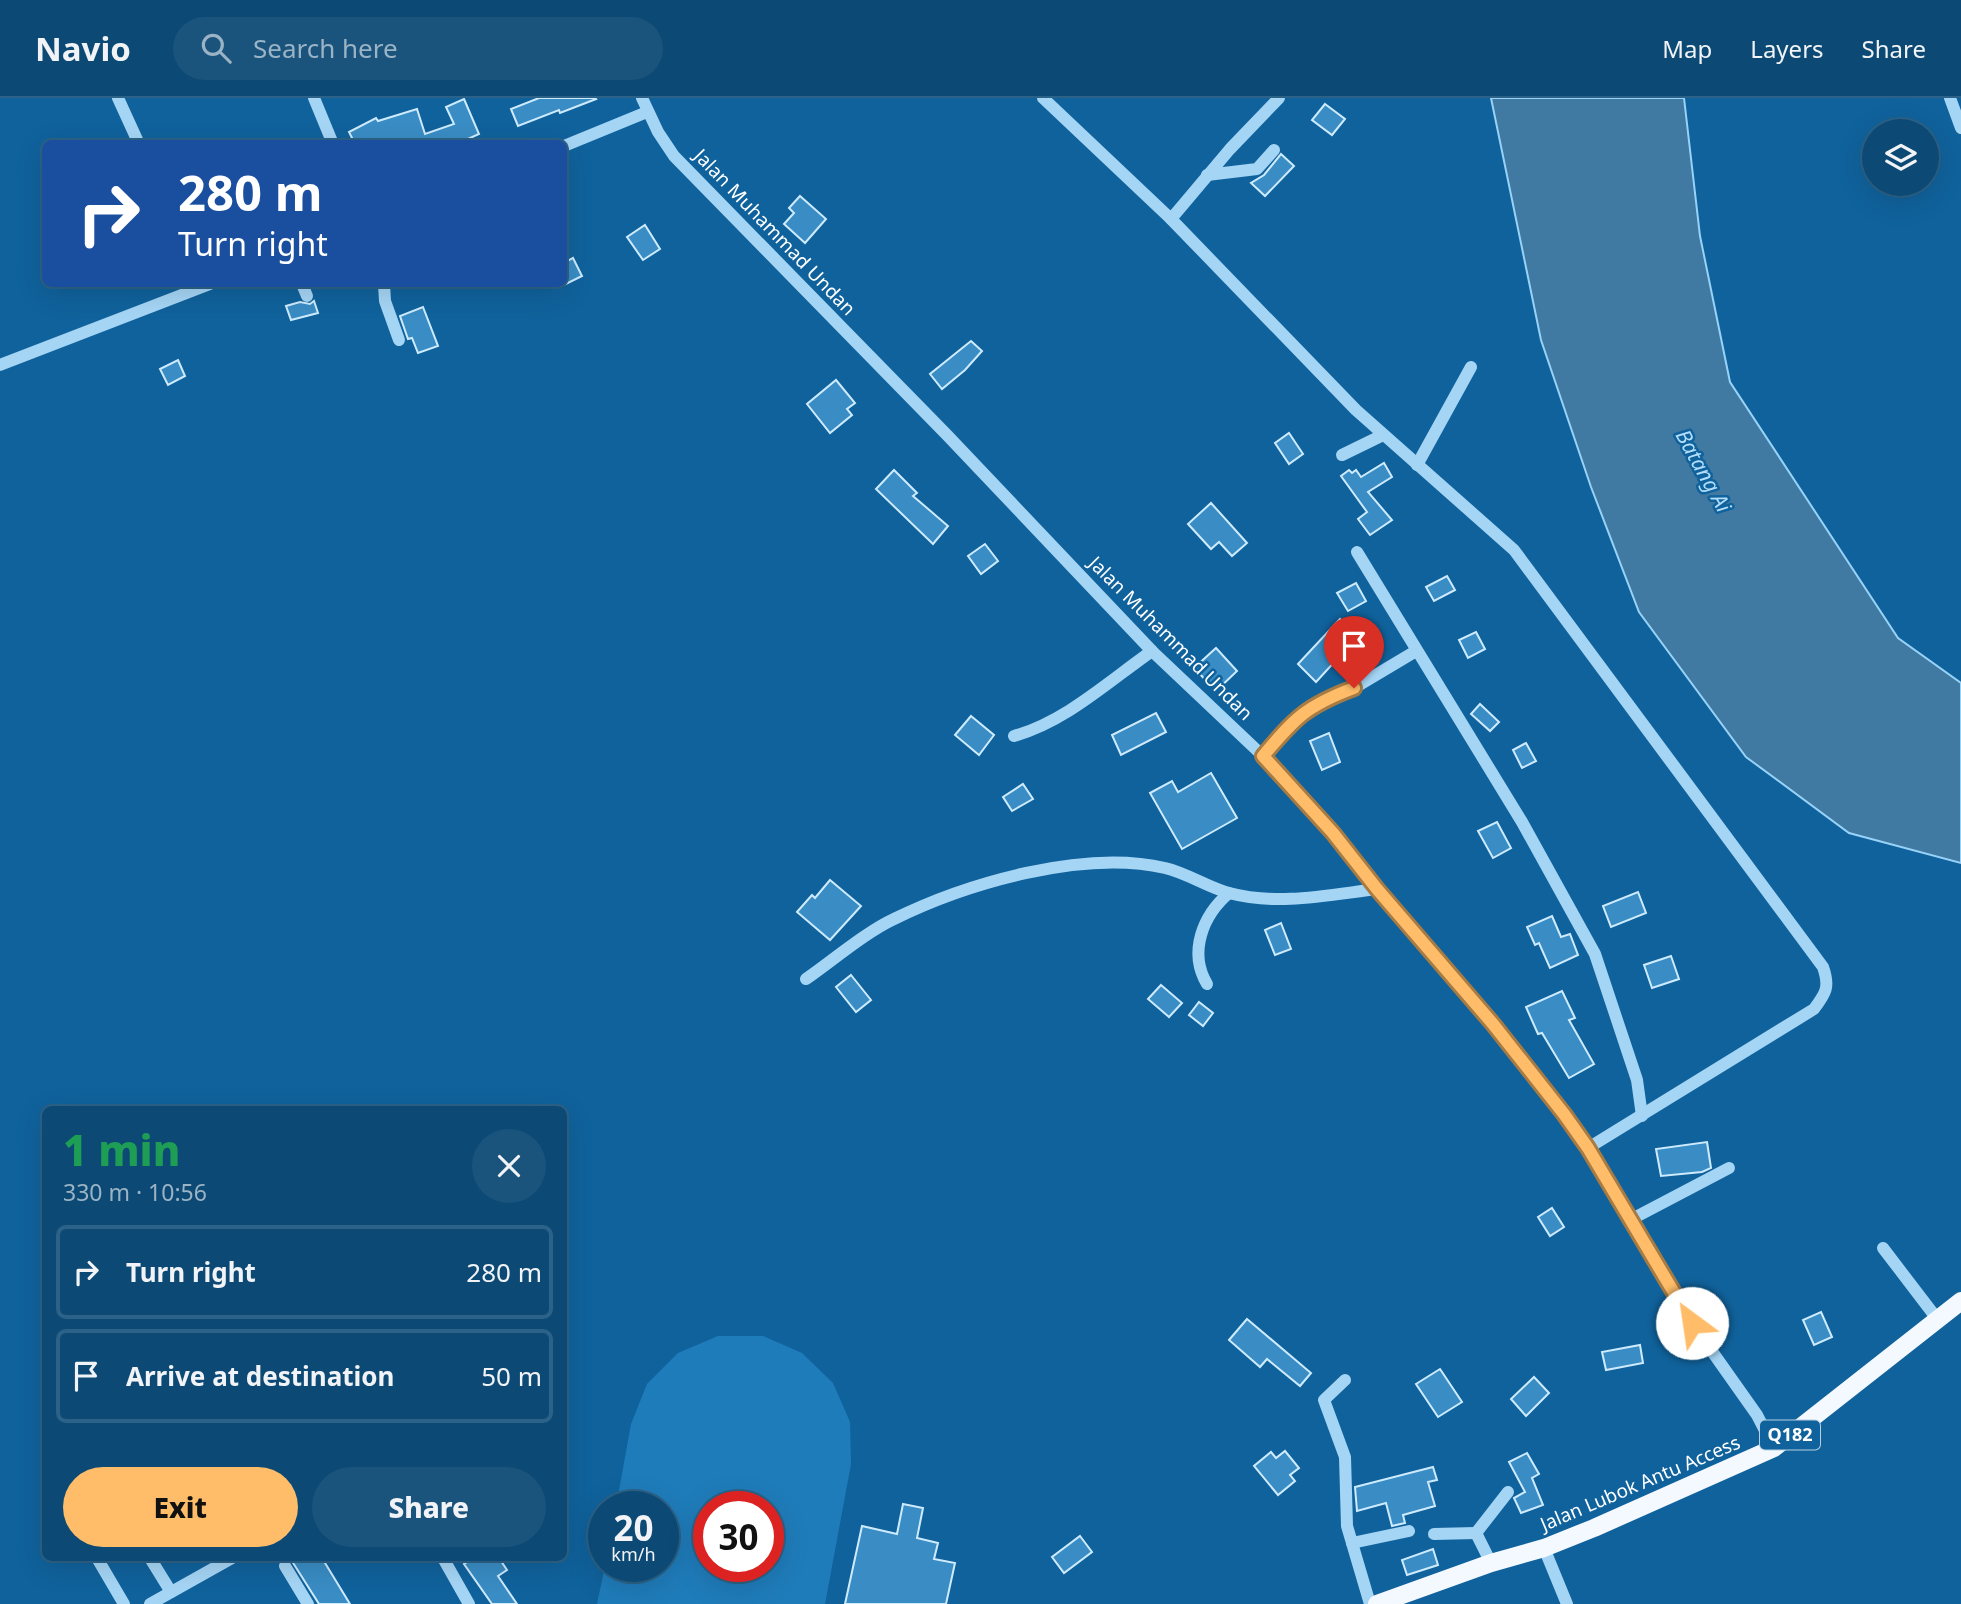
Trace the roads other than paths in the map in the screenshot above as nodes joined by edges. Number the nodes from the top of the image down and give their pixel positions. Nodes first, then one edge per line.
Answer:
1 (118, 98) edge
2 (314, 98) edge
3 (642, 98) edge
4 (1043, 98) edge
5 (1279, 98) edge
6 (1950, 98) edge
7 (647, 112) junction
8 (1961, 128) edge
9 (137, 140) edge
10 (331, 140) edge
11 (567, 145) edge
12 (1274, 150) dead end
13 (1207, 175) junction
14 (1171, 219) junction
15 (198, 287) edge
16 (384, 287) edge
17 (399, 340) dead end
18 (0, 365) edge
19 (1471, 367) dead end
20 (1383, 435) junction
21 (1342, 455) dead end
22 (1417, 465) junction
23 (1357, 552) dead end
24 (1152, 651) junction
25 (1416, 651) junction
26 (1014, 737) dead end
27 (1263, 756) junction
28 (1377, 889) junction
29 (1229, 893) junction
30 (806, 979) dead end
31 (1207, 984) dead end
32 (1642, 1116) junction
33 (1588, 1148) junction
34 (1729, 1168) dead end
35 (1630, 1220) junction
36 (1883, 1248) dead end
37 (1961, 1301) edge
38 (1938, 1320) junction
39 (1345, 1380) dead end
40 (1774, 1448) junction
41 (1508, 1492) dead end
42 (1409, 1531) dead end
43 (1476, 1533) junction
44 (1434, 1534) dead end
45 (1352, 1543) junction
46 (1544, 1548) junction
47 (99, 1561) edge
48 (152, 1561) edge
49 (227, 1561) edge
50 (445, 1561) edge
51 (1491, 1563) junction
52 (285, 1566) dead end
53 (171, 1592) junction
54 (124, 1604) edge
55 (150, 1604) edge
56 (308, 1604) edge
57 (469, 1604) edge
58 (1370, 1604) edge
59 (1377, 1604) edge
60 (1567, 1604) edge

1 - 9 street
2 - 10 street
3 - 7 street, Jalan Muhammad Undan
4 - 14 street
5 - 13 street
6 - 8 street
7 - 11 street
7 - 24 street, Jalan Muhammad Undan
12 - 13 street
13 - 14 street
14 - 20 street
15 - 18 street
16 - 17 street
19 - 22 street
20 - 21 street
20 - 22 street
22 - 32 street
23 - 25 street
24 - 26 street
24 - 27 street, Jalan Muhammad Undan
25 - 27 street
25 - 32 street
27 - 28 street, Jalan Muhammad Undan
28 - 29 street
28 - 33 street, Jalan Muhammad Undan
29 - 30 street
29 - 31 street
32 - 33 street
33 - 35 street, Jalan Muhammad Undan
34 - 35 street
35 - 40 street, Jalan Muhammad Undan
36 - 38 street
37 - 38 main road, Jalan Lubok Antu Access / Q182
38 - 40 main road, Jalan Lubok Antu Access / Q182
39 - 45 street
40 - 46 main road, Jalan Lubok Antu Access / Q182
41 - 43 street
42 - 45 street
43 - 44 street
43 - 51 street
45 - 58 street
46 - 51 main road, Jalan Lubok Antu Access / Q182
46 - 60 street
47 - 54 street
48 - 53 street
49 - 53 street
50 - 57 street
51 - 59 main road, Jalan Lubok Antu Access / Q182
52 - 56 street
53 - 55 street

